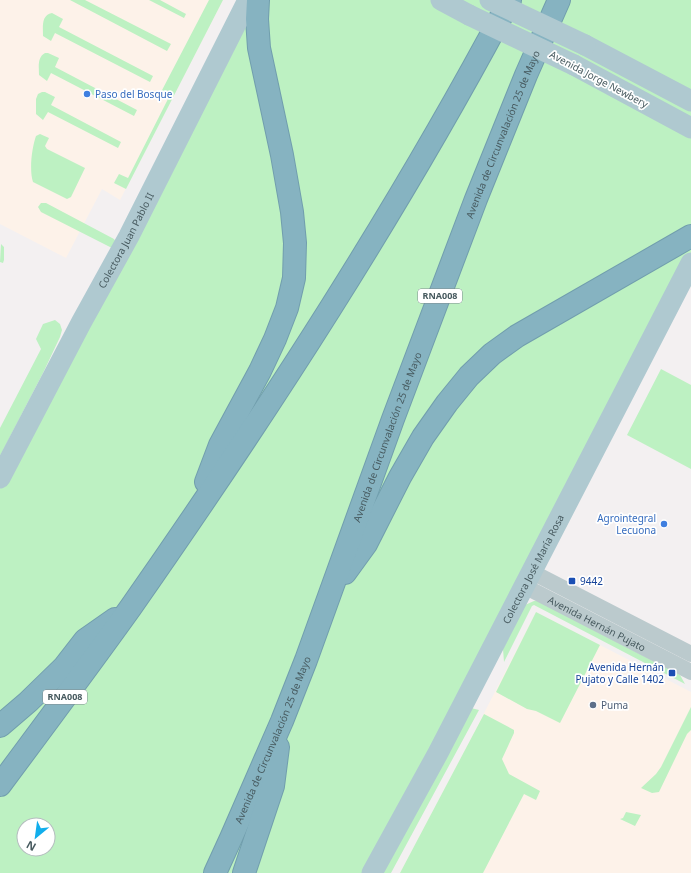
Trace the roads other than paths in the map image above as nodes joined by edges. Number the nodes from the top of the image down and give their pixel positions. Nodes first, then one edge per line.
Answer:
1 (248, 0) edge
2 (258, 0) edge
3 (441, 0) edge
4 (490, 0) edge
5 (510, 0) edge
6 (559, 0) edge
7 (691, 101) edge
8 (691, 128) edge
9 (691, 236) edge
10 (691, 263) edge
11 (0, 478) edge
12 (192, 518) junction
13 (528, 579) junction
14 (330, 595) junction
15 (129, 609) junction
16 (691, 654) edge
17 (690, 670) edge
18 (282, 721) junction
19 (0, 726) edge
20 (0, 785) edge
21 (215, 873) edge
22 (244, 873) edge
23 (372, 873) edge

1 - 11 main road, Colectora Juan Pablo II
2 - 12 highway
3 - 8 main road, Avenida Jorge Newbery, bridge
4 - 7 main road, bridge
5 - 12 highway, RNA008
6 - 14 highway, Avenida de Circunvalación 25 de Mayo / RNA008
9 - 14 highway
10 - 13 main road, Colectora José María Rosa
12 - 15 highway, RNA008
13 - 16 street, Avenida Hernán Pujato
13 - 17 street, Avenida Hernán Pujato
13 - 23 main road, Colectora José María Rosa
14 - 18 highway, Avenida de Circunvalación 25 de Mayo / RNA008
15 - 19 highway
15 - 20 highway, RNA008
18 - 21 highway, Avenida de Circunvalación 25 de Mayo / RNA008
18 - 22 highway

